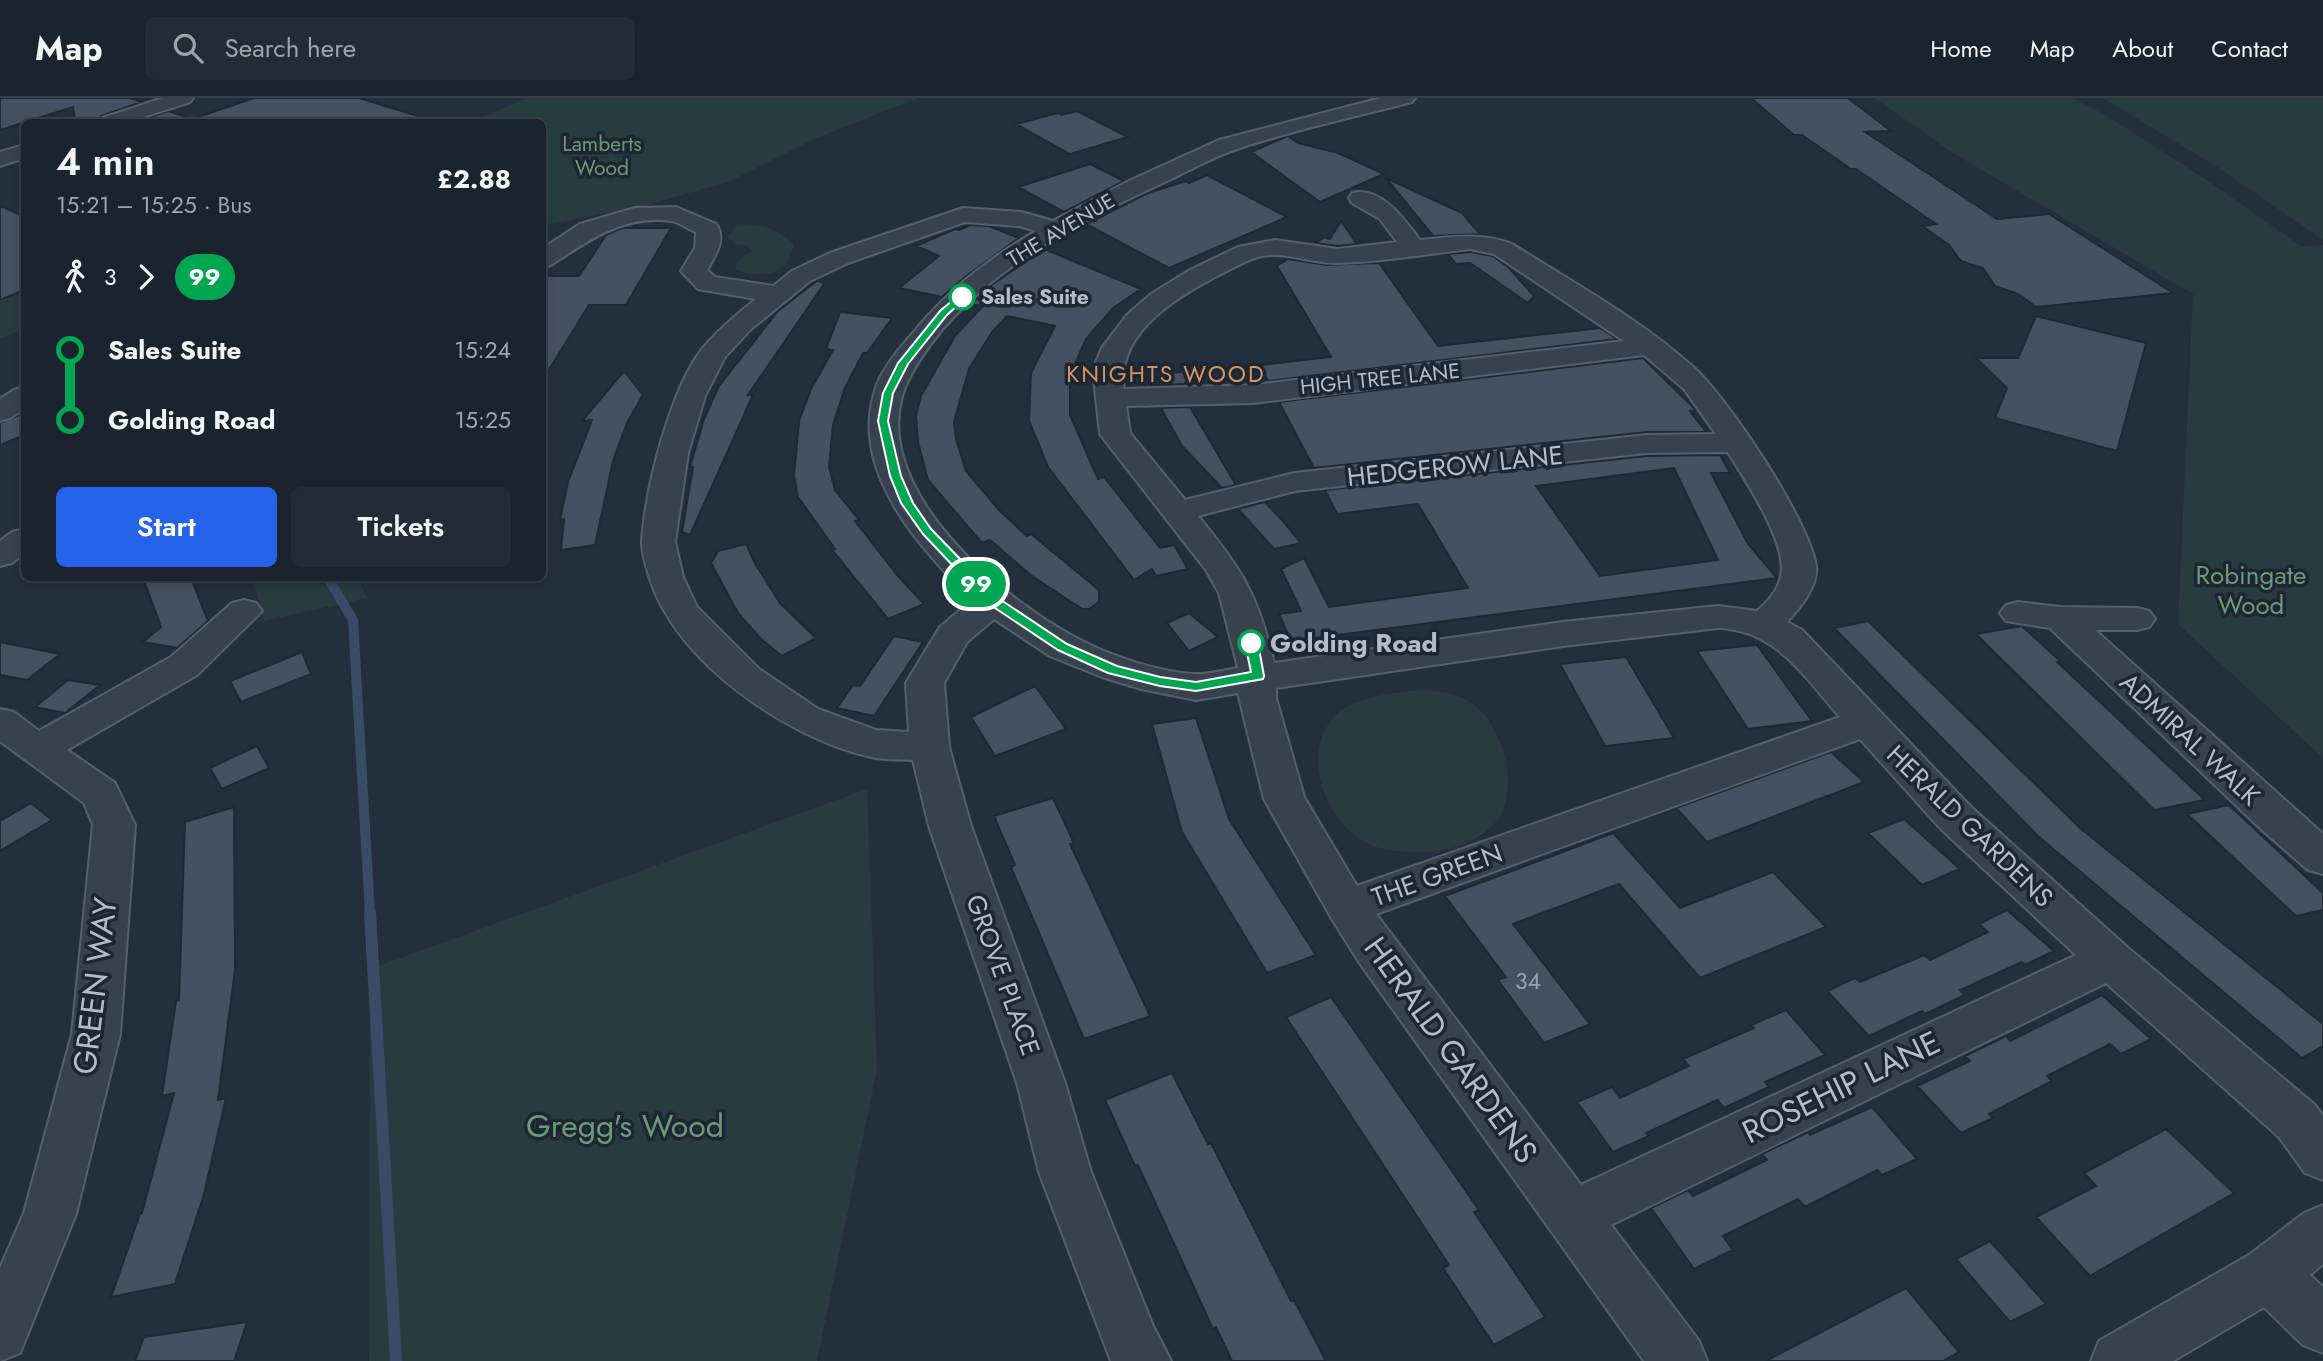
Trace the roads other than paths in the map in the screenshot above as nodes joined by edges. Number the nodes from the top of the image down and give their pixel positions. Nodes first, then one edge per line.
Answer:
1 (183, 98) edge
2 (1405, 98) edge
3 (118, 119) edge
4 (21, 152) edge
5 (0, 159) edge
6 (1384, 190) dead end
7 (1056, 229) junction
8 (1414, 248) junction
9 (546, 257) edge
10 (776, 294) junction
11 (1650, 346) junction
12 (21, 398) edge
13 (1110, 398) junction
14 (0, 412) edge
15 (1738, 443) junction
16 (1176, 512) junction
17 (21, 541) edge
18 (0, 556) edge
19 (993, 601) junction
20 (244, 611) dead end
21 (2018, 613) dead end
22 (2060, 618) junction
23 (2137, 619) dead end
24 (1764, 624) junction
25 (1258, 676) junction
26 (0, 722) edge
27 (1865, 723) junction
28 (929, 747) junction
29 (38, 749) junction
30 (2323, 858) edge
31 (1347, 907) junction
32 (2111, 960) junction
33 (2323, 1156) edge
34 (1573, 1216) junction
35 (2323, 1231) edge
36 (2268, 1274) junction
37 (2323, 1325) edge
38 (0, 1333) edge
39 (1143, 1361) edge
40 (1679, 1361) edge
41 (2119, 1361) edge

1 - 3 street
2 - 7 street, THE AVENUE
4 - 5 street
6 - 8 street
7 - 10 street
7 - 19 street, THE AVENUE
8 - 11 street
8 - 13 street
9 - 10 street
10 - 28 street
11 - 13 street, HIGH TREE LANE
11 - 15 street
12 - 14 street
13 - 16 street
15 - 16 street, HEDGEROW LANE
15 - 24 street
16 - 25 street
17 - 18 street
19 - 25 street, THE AVENUE
19 - 28 street, GROVE PLACE
20 - 29 street
21 - 22 street
22 - 23 street
22 - 30 street, ADMIRAL WALK
24 - 25 street, HERALD GARDENS
24 - 27 street, HERALD GARDENS
25 - 31 street, THE GREEN
26 - 29 street, GREEN WAY
27 - 31 street, THE GREEN
27 - 32 street, HERALD GARDENS
28 - 39 street, GROVE PLACE
29 - 38 street, GREEN WAY
31 - 34 street, HERALD GARDENS
32 - 33 street, HERALD GARDENS
32 - 34 street, ROSEHIP LANE
34 - 40 street, HERALD GARDENS
35 - 36 street
36 - 37 street
36 - 41 street

